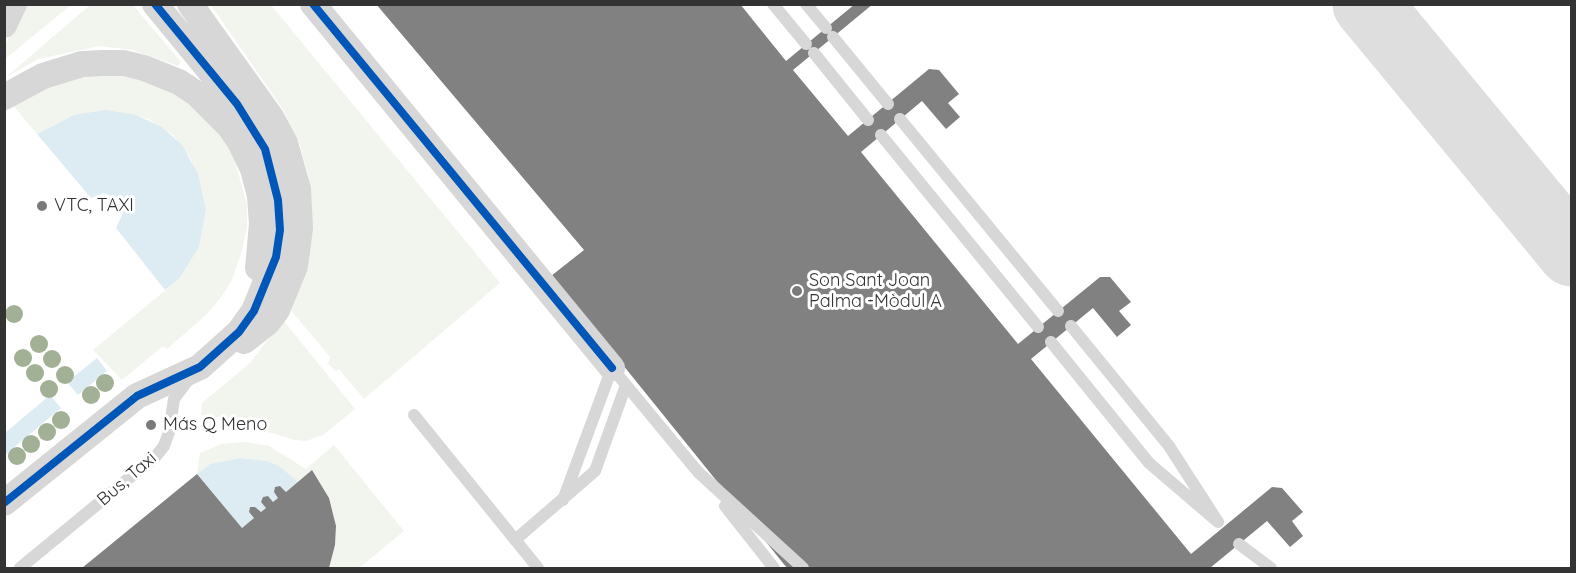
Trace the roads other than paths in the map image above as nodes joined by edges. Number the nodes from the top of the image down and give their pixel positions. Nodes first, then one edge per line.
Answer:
1 (14, 4) edge
2 (156, 4) edge
3 (190, 4) edge
4 (314, 4) edge
5 (774, 4) edge
6 (806, 4) edge
7 (4, 25) edge
8 (4, 97) edge
9 (888, 104) dead end
10 (900, 119) dead end
11 (868, 120) dead end
12 (881, 135) dead end
13 (1058, 311) dead end
14 (1071, 326) dead end
15 (1038, 327) dead end
16 (239, 332) junction
17 (1051, 342) dead end
18 (205, 363) junction
19 (619, 377) junction
20 (414, 415) dead end
21 (698, 472) junction
22 (563, 500) junction
23 (4, 503) edge
24 (515, 540) junction
25 (1239, 544) dead end
26 (20, 568) edge
27 (538, 568) edge
28 (774, 568) edge
29 (803, 568) edge
30 (1270, 568) edge

1 - 7 street
2 - 16 street
3 - 18 street
4 - 19 street
5 - 11 lane
6 - 9 lane
8 - 16 street
10 - 13 lane
12 - 15 lane
14 - 17 lane
16 - 18 street
18 - 23 street
18 - 26 lane, Bus, Taxi
19 - 21 lane
19 - 22 lane
19 - 22 lane
20 - 24 lane
21 - 28 lane
21 - 29 lane
22 - 24 lane
24 - 27 lane
25 - 30 lane

